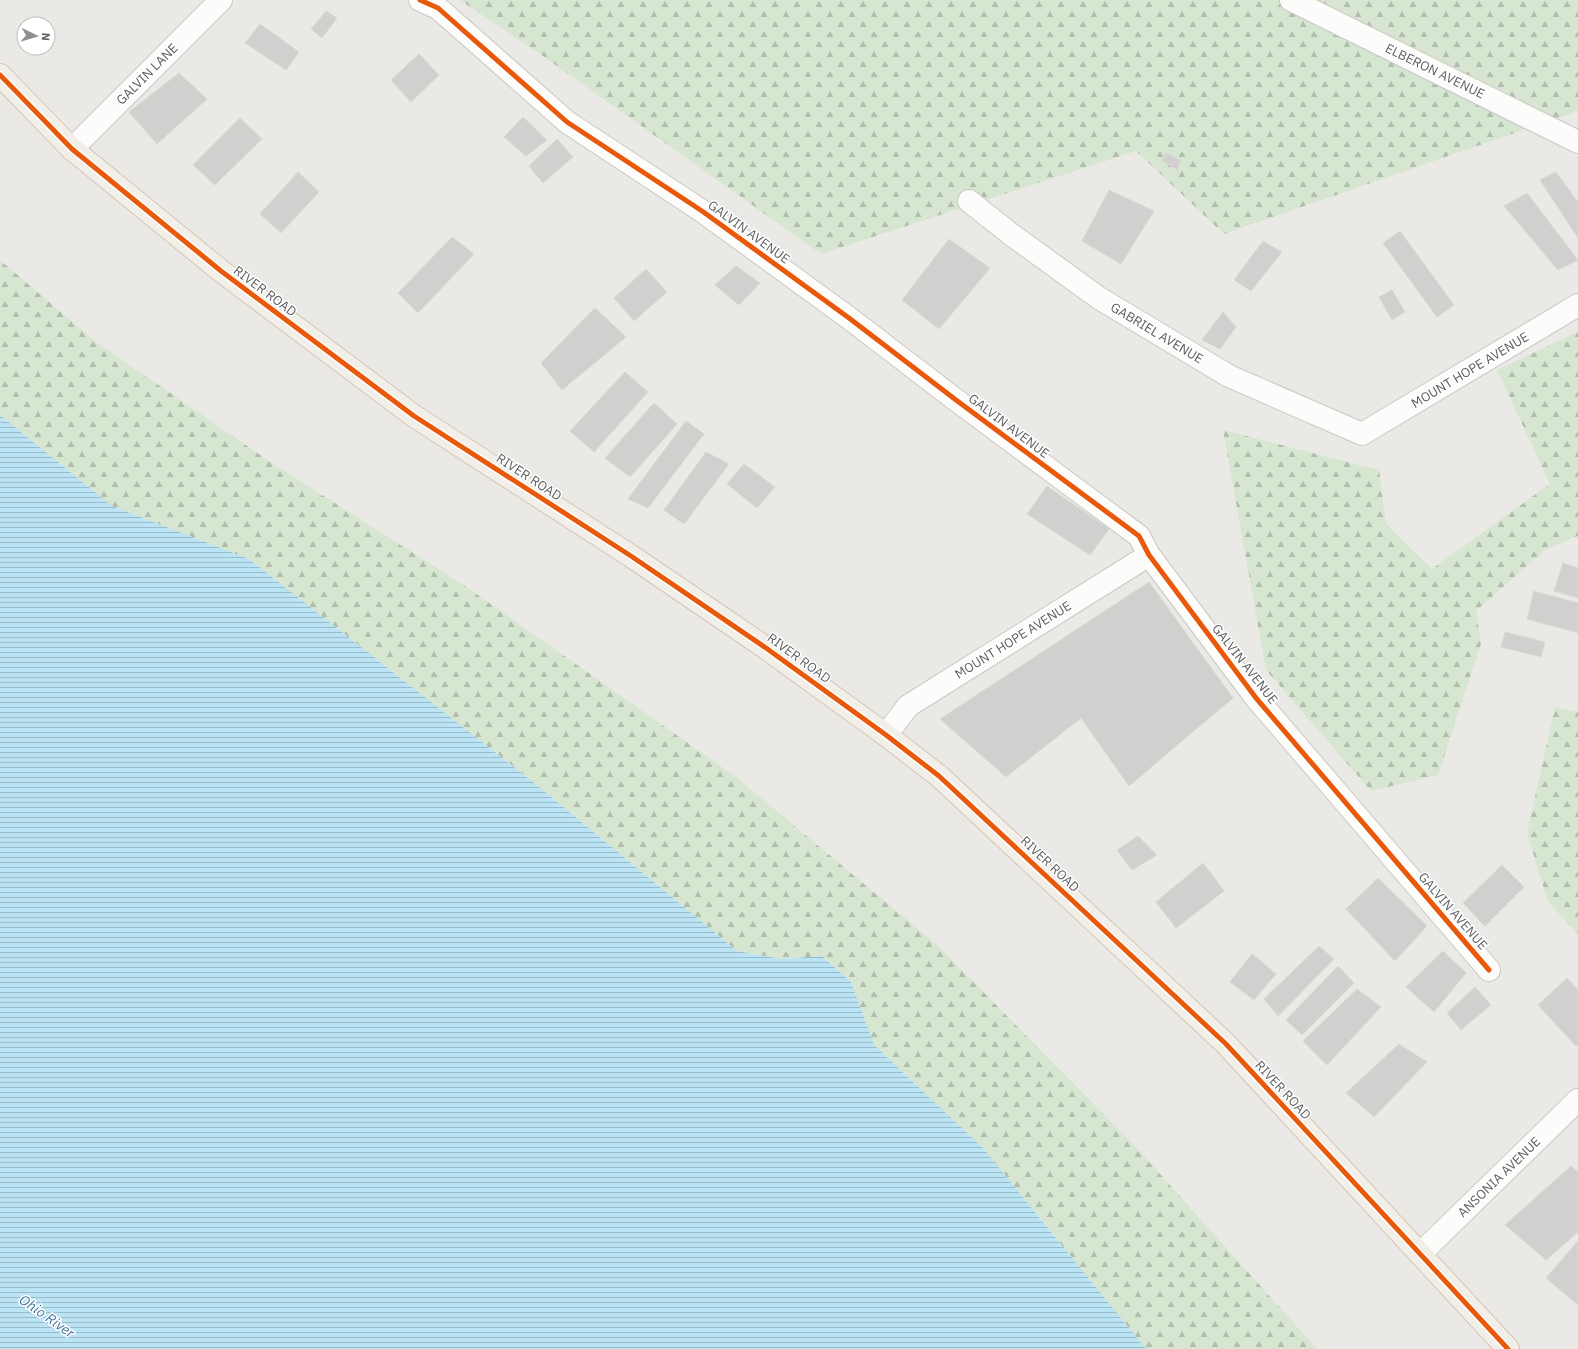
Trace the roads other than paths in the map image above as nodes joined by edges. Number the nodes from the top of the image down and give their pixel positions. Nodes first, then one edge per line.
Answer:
1 (221, 0) edge
2 (420, 0) edge
3 (1291, 0) edge
4 (0, 75) edge
5 (1578, 142) edge
6 (72, 149) junction
7 (969, 201) dead end
8 (1578, 305) edge
9 (1362, 434) joint
10 (1149, 556) junction
11 (886, 735) junction
12 (1489, 970) dead end
13 (1578, 1100) edge
14 (1420, 1254) junction
15 (1508, 1349) edge

1 - 6 street, GALVIN LANE
2 - 10 street, GALVIN AVENUE
3 - 5 street, ELBERON AVENUE
4 - 6 main road, RIVER ROAD
6 - 11 main road, RIVER ROAD
7 - 9 street, GABRIEL AVENUE
8 - 9 street, MOUNT HOPE AVENUE
10 - 11 street, MOUNT HOPE AVENUE
10 - 12 street, GALVIN AVENUE
11 - 14 main road, RIVER ROAD
13 - 14 street, ANSONIA AVENUE
14 - 15 main road, RIVER ROAD

